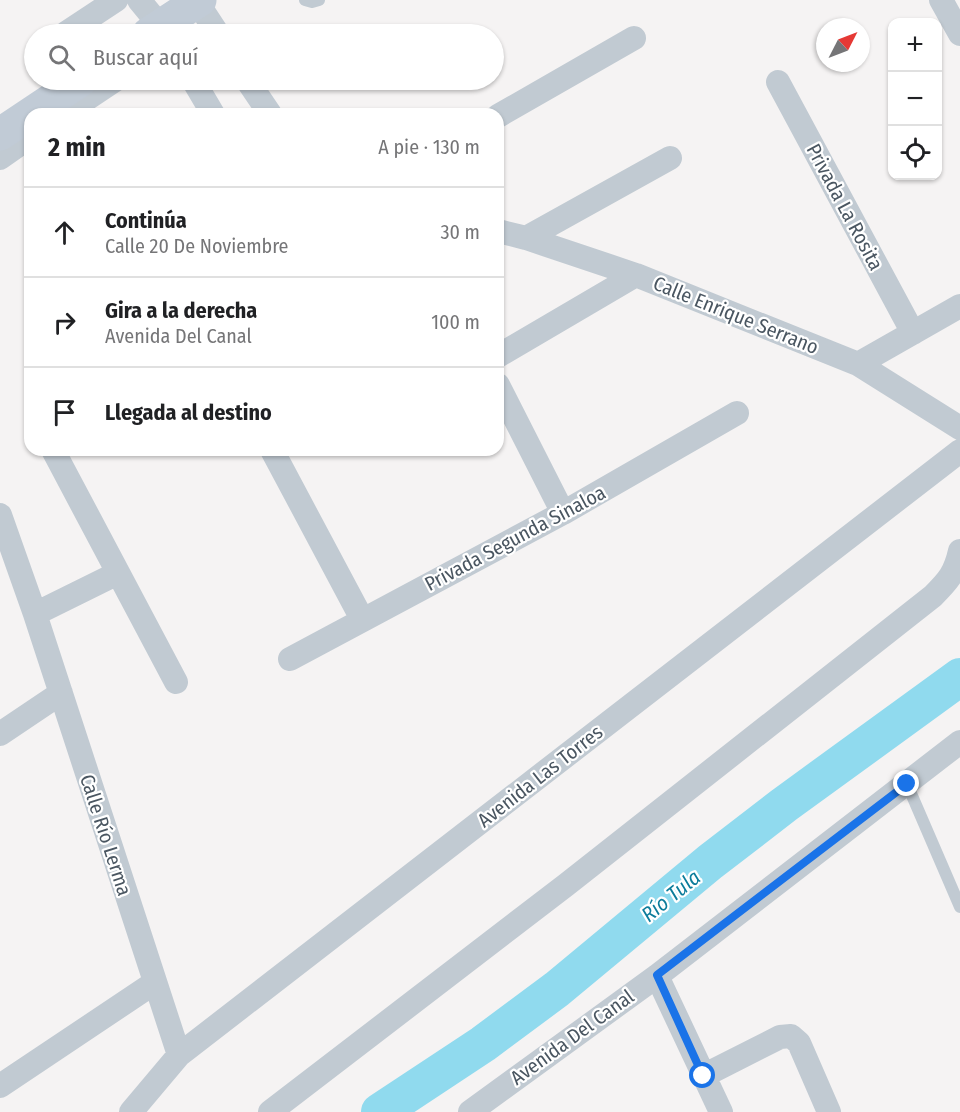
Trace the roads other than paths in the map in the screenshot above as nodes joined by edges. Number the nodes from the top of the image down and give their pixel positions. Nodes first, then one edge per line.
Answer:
1 (116, 0) edge
2 (139, 0) edge
3 (305, 0) edge
4 (319, 0) edge
5 (941, 0) edge
6 (199, 1) edge
7 (80, 24) edge
8 (154, 24) edge
9 (169, 24) edge
10 (212, 24) edge
11 (960, 34) edge
12 (634, 38) dead end
13 (778, 82) dead end
14 (66, 90) edge
15 (100, 90) edge
16 (199, 90) edge
17 (254, 90) edge
18 (39, 108) edge
19 (73, 108) edge
20 (209, 108) edge
21 (266, 108) edge
22 (504, 113) edge
23 (24, 118) edge
24 (11, 127) edge
25 (0, 158) edge
26 (670, 158) dead end
27 (504, 232) edge
28 (526, 238) junction
29 (636, 275) junction
30 (960, 306) edge
31 (913, 333) junction
32 (504, 352) edge
33 (858, 364) junction
34 (504, 397) edge
35 (737, 413) dead end
36 (960, 428) edge
37 (960, 451) edge
38 (56, 456) edge
39 (275, 456) edge
40 (563, 513) junction
41 (0, 515) edge
42 (7, 558) edge
43 (958, 563) edge
44 (118, 573) junction
45 (35, 614) junction
46 (363, 619) junction
47 (290, 658) dead end
48 (176, 682) dead end
49 (60, 693) junction
50 (0, 734) edge
51 (960, 742) edge
52 (907, 784) junction
53 (960, 907) edge
54 (657, 975) junction
55 (154, 983) junction
56 (179, 1055) junction
57 (703, 1076) junction
58 (0, 1086) edge
59 (131, 1112) edge
60 (270, 1112) edge
61 (470, 1112) edge
62 (721, 1112) edge
63 (829, 1112) edge

1 - 7 street
2 - 8 street
3 - 4 lane
5 - 11 street
6 - 9 street
6 - 10 street
12 - 22 street
13 - 31 street, Privada La Rosita
14 - 18 street
15 - 19 street
16 - 20 street
17 - 21 street
23 - 24 street
24 - 25 street
26 - 28 street
27 - 28 street, Calle Enrique Serrano
28 - 29 street, Calle Enrique Serrano
29 - 32 street
29 - 33 street, Calle Enrique Serrano
30 - 31 street
31 - 33 street
33 - 36 street, Calle Enrique Serrano
34 - 40 street
35 - 40 street, Privada Segunda Sinaloa
37 - 56 street, Avenida Las Torres
38 - 44 street
39 - 46 street
40 - 46 street, Privada Segunda Sinaloa
41 - 42 street
42 - 45 street
43 - 60 street
44 - 45 street
44 - 48 street
45 - 49 street, Calle Río Lerma
46 - 47 street, Privada Segunda Sinaloa
49 - 50 street
49 - 55 street, Calle Río Lerma
51 - 52 street, Avenida Del Canal
52 - 53 lane
52 - 54 street, Avenida Del Canal
54 - 57 street
54 - 61 street, Avenida Del Canal
55 - 56 street, Calle Río Lerma
55 - 58 street
56 - 59 street, Avenida Las Torres
57 - 62 street
57 - 63 street

